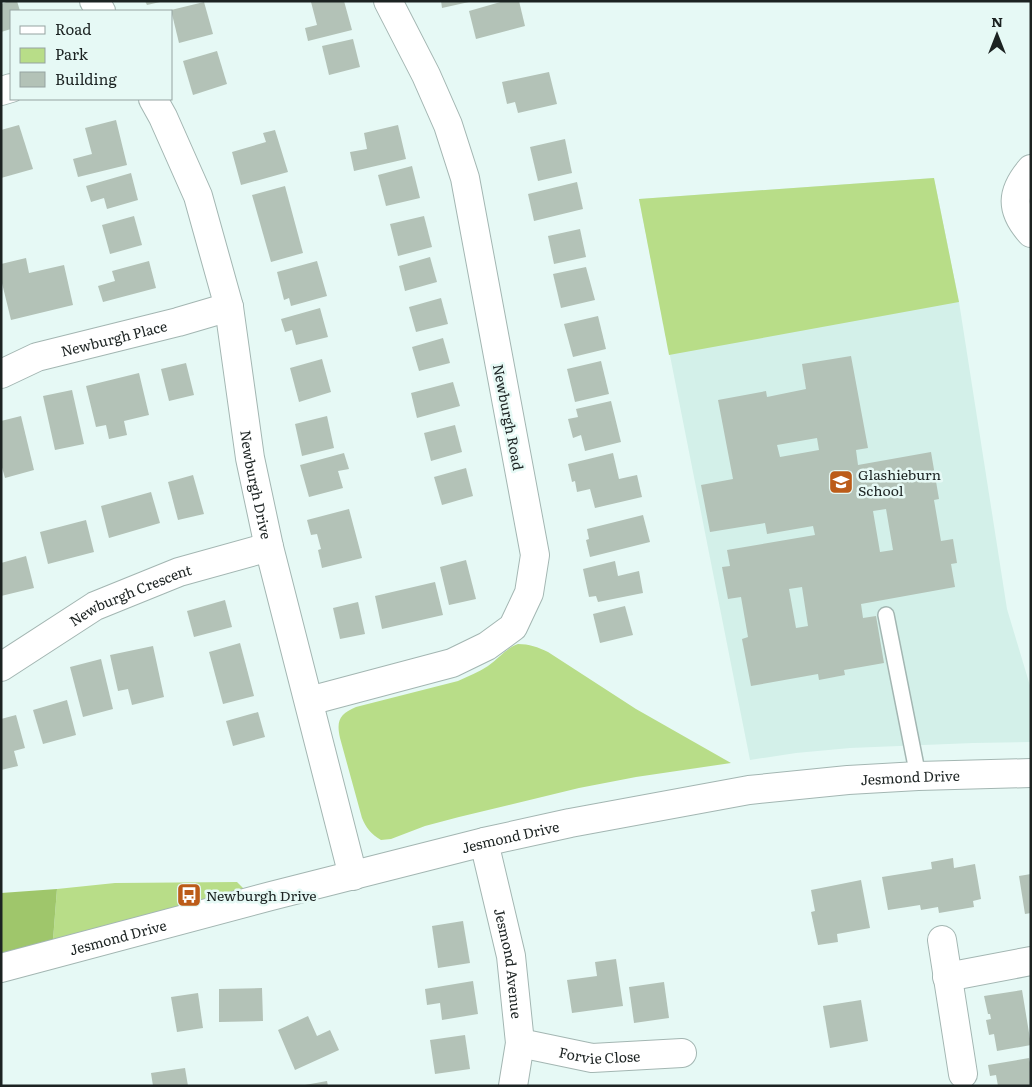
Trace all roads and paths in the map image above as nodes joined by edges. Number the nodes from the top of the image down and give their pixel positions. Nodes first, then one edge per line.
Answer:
1 (388, 1) edge
2 (154, 100) edge
3 (1031, 169) edge
4 (1031, 233) edge
5 (229, 307) junction
6 (1, 374) edge
7 (269, 547) junction
8 (886, 615) dead end
9 (1, 667) edge
10 (309, 701) junction
11 (1031, 773) edge
12 (918, 776) junction
13 (484, 842) junction
14 (353, 876) junction
15 (942, 940) dead end
16 (1031, 961) edge
17 (1, 968) edge
18 (947, 977) junction
19 (520, 1043) junction
20 (682, 1054) dead end
21 (963, 1074) dead end
22 (513, 1086) edge

1 - 10 street, Newburgh Road
2 - 5 street, Newburgh Drive
3 - 4 street
5 - 6 street, Newburgh Place
5 - 7 street, Newburgh Drive
7 - 9 street, Newburgh Crescent
7 - 10 street, Newburgh Drive
8 - 12 lane
10 - 14 street, Newburgh Drive
11 - 12 street, Jesmond Drive
12 - 13 street, Jesmond Drive
13 - 14 street, Jesmond Drive
13 - 19 street, Jesmond Avenue
14 - 17 street, Jesmond Drive
15 - 18 street
16 - 18 street
18 - 21 street
19 - 20 street, Forvie Close
19 - 22 street, Jesmond Avenue

